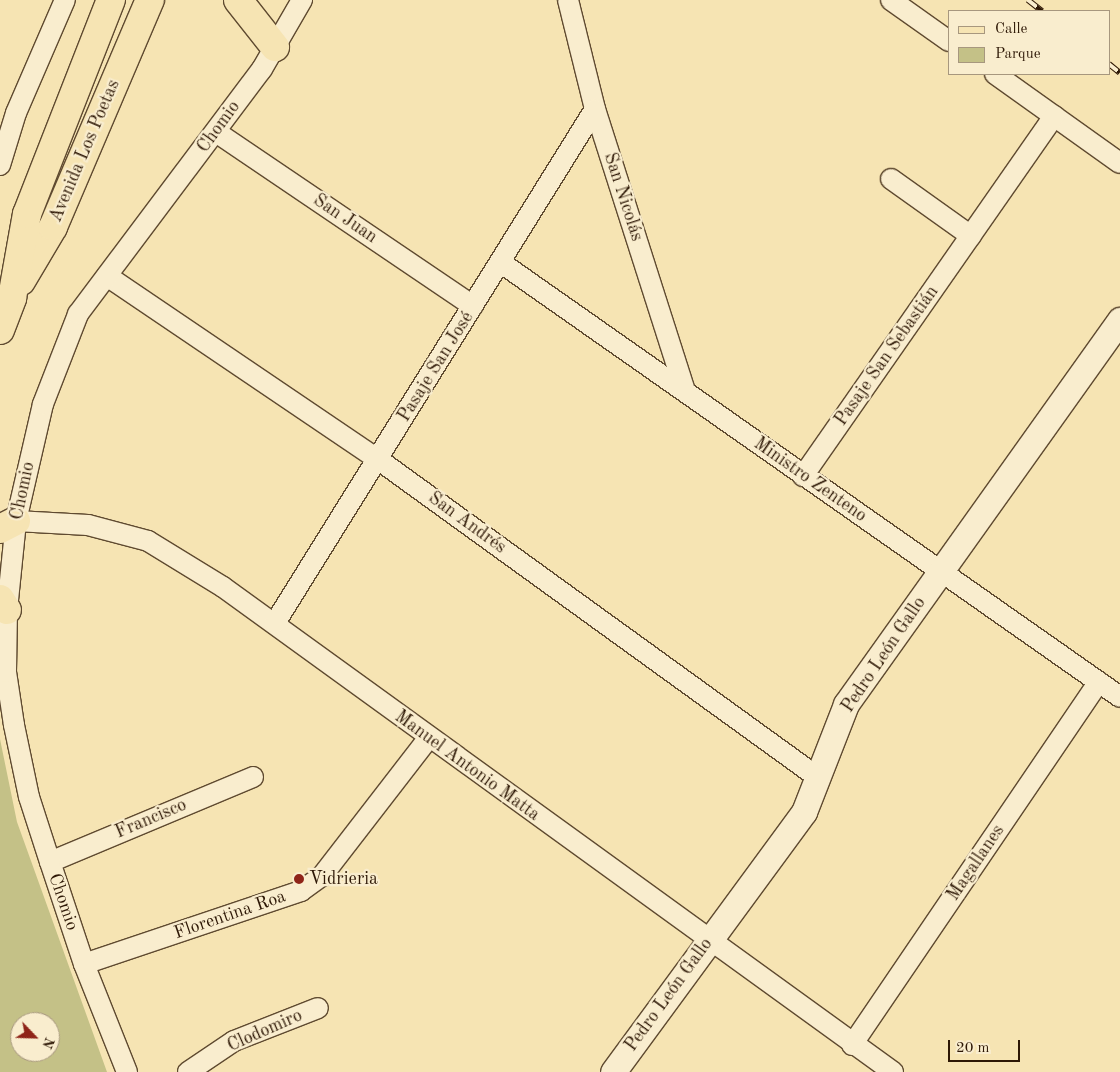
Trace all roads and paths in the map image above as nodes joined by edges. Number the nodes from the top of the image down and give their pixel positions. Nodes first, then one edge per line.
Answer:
1 (65, 0) edge
2 (103, 0) edge
3 (111, 0) edge
4 (150, 0) edge
5 (238, 0) edge
6 (302, 0) edge
7 (568, 0) edge
8 (891, 0) edge
9 (948, 40) edge
10 (275, 46) junction
11 (996, 75) edge
12 (81, 80) junction
13 (595, 109) junction
14 (1054, 116) junction
15 (216, 132) junction
16 (1120, 163) edge
17 (0, 165) edge
18 (891, 179) dead end
19 (971, 236) junction
20 (500, 262) junction
21 (107, 276) junction
22 (12, 298) junction
23 (473, 306) junction
24 (1120, 320) edge
25 (0, 330) edge
26 (685, 391) junction
27 (378, 460) junction
28 (803, 476) junction
29 (8, 525) edge
30 (941, 570) junction
31 (3, 605) edge
32 (275, 623) junction
33 (1099, 682) junction
34 (1120, 696) edge
35 (428, 739) junction
36 (252, 777) dead end
37 (820, 779) junction
38 (50, 862) junction
39 (708, 941) junction
40 (84, 964) junction
41 (318, 1008) dead end
42 (852, 1045) junction
43 (127, 1072) edge
44 (188, 1072) edge
45 (613, 1072) edge
46 (893, 1072) edge

1 - 17 street
2 - 12 main road
3 - 12 main road, Avenida Los Poetas
4 - 22 main road, Avenida Los Poetas
5 - 10 main road
6 - 10 street, Chomio
7 - 13 street, San Nicolás
8 - 9 street
10 - 15 street, Chomio
11 - 14 street
12 - 22 main road, Avenida Los Poetas
13 - 20 street, Pasaje San José
13 - 26 street, San Nicolás
14 - 16 street
14 - 19 street, Pasaje San Sebastián
15 - 21 street, Chomio
15 - 23 street, San Juan
18 - 19 street
19 - 28 street, Pasaje San Sebastián
20 - 23 street, Pasaje San José
20 - 26 street, Ministro Zenteno
21 - 27 street, San Andrés
21 - 29 street, Chomio
22 - 25 main road, Avenida Los Poetas
23 - 27 street, Pasaje San José
24 - 30 street, Pedro León Gallo
26 - 28 street, Ministro Zenteno
27 - 32 street, Pasaje San José
27 - 37 street, San Andrés
28 - 30 street, Ministro Zenteno
29 - 31 street, Chomio
29 - 32 street, Manuel Antonio Matta
30 - 33 street, Ministro Zenteno
30 - 37 street, Pedro León Gallo
31 - 38 street, Chomio
32 - 35 street, Manuel Antonio Matta
33 - 34 street, Ministro Zenteno
33 - 42 street, Magallanes
35 - 39 street, Manuel Antonio Matta
35 - 40 street, Florentina Roa
36 - 38 street, Francisco
37 - 39 street, Pedro León Gallo
38 - 40 street, Chomio
39 - 42 street, Manuel Antonio Matta
39 - 45 street, Pedro León Gallo
40 - 43 street, Chomio
41 - 44 street, Clodomiro
42 - 46 street, Manuel Antonio Matta

